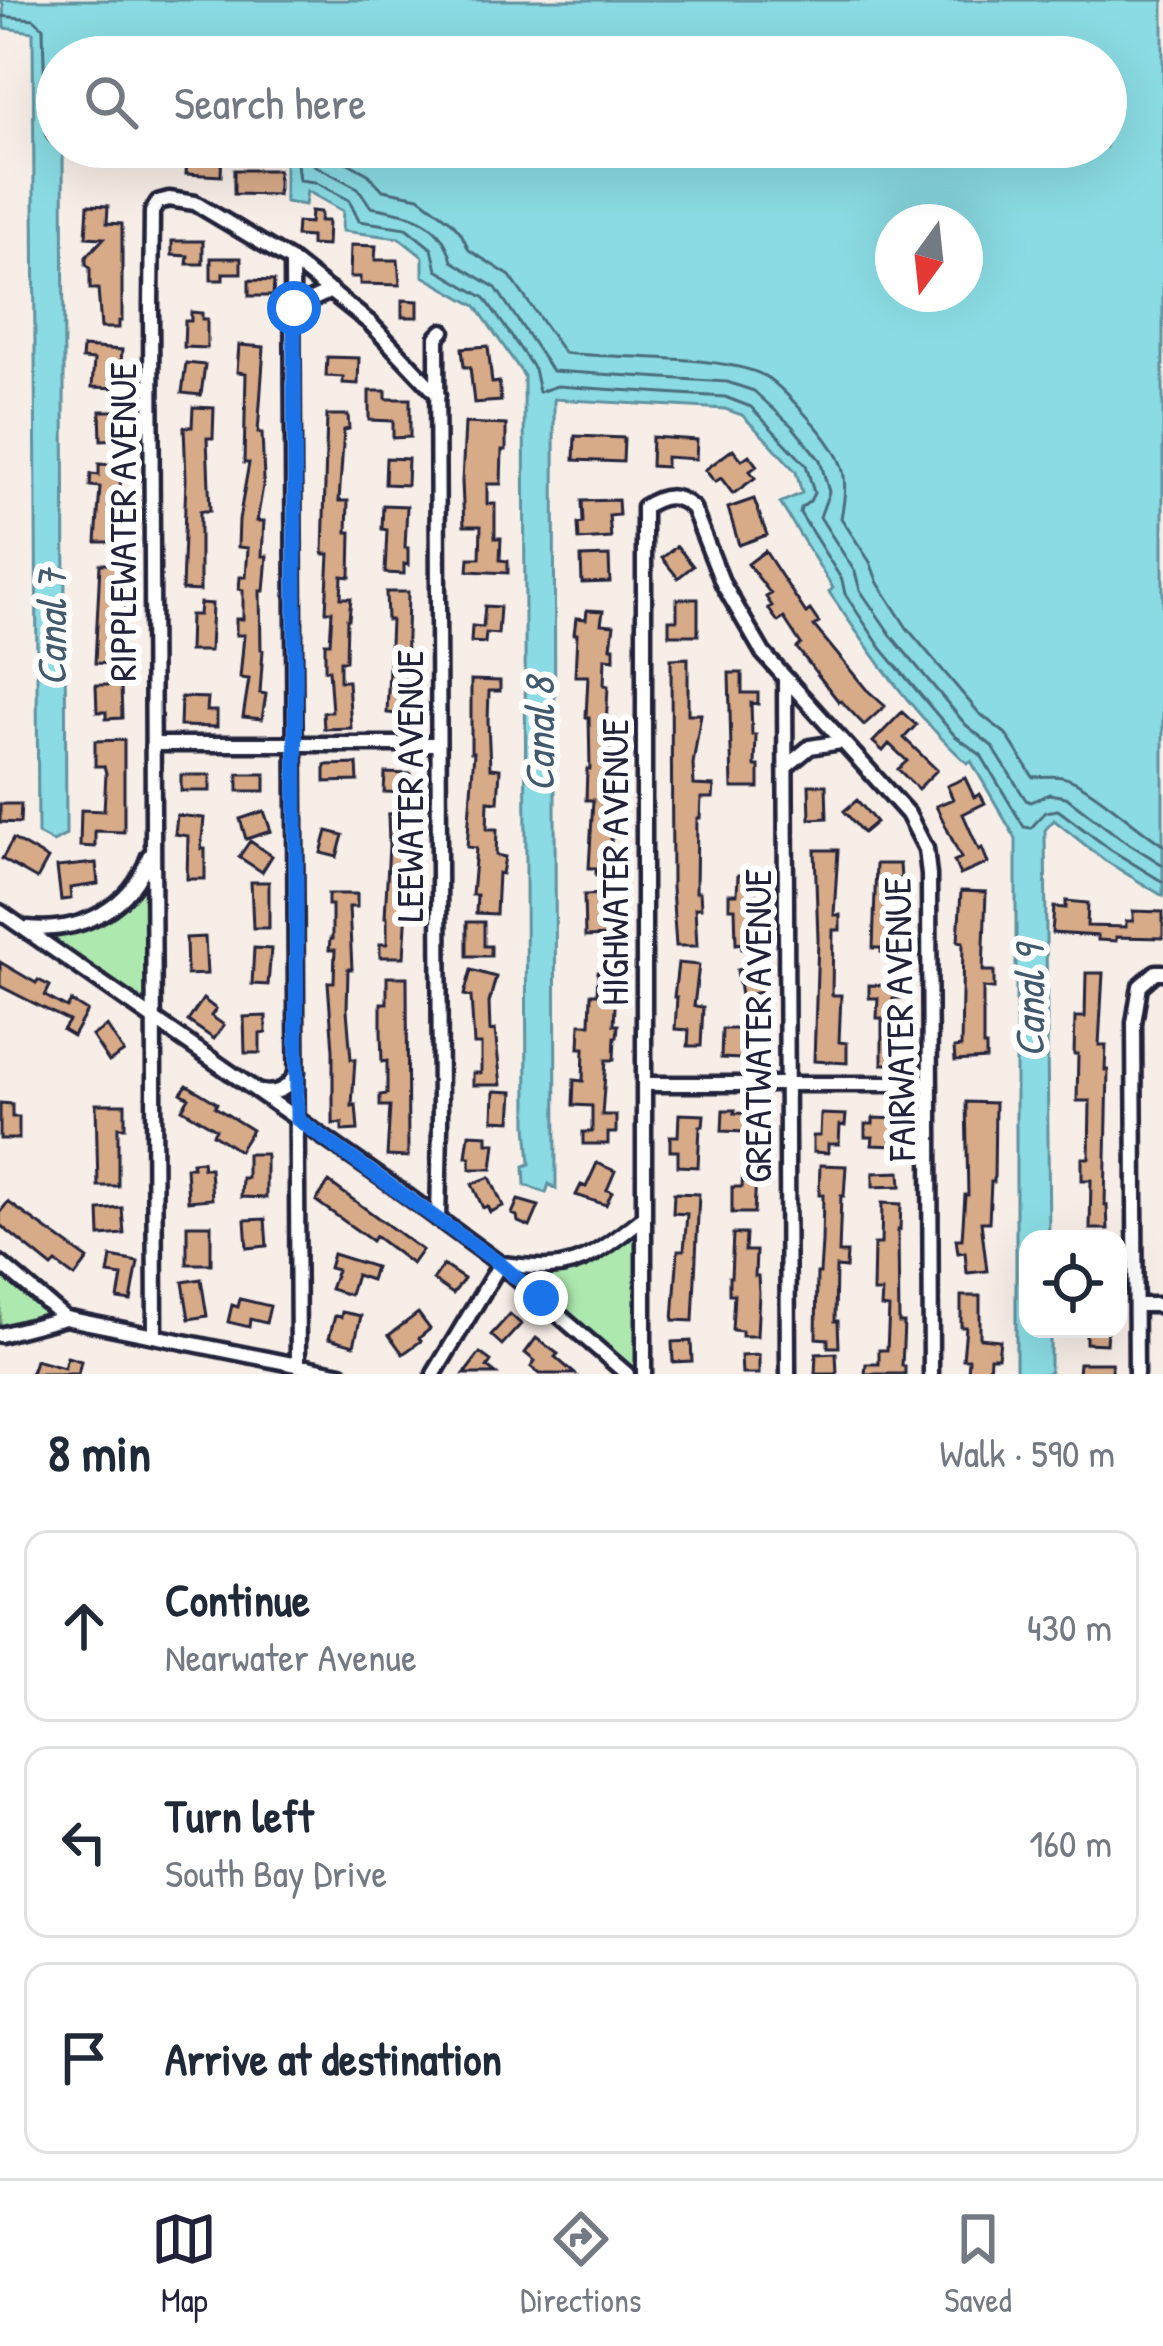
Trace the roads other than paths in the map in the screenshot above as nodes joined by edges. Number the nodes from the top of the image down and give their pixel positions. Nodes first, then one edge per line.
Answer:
1 (292, 261) junction
2 (331, 290) junction
3 (294, 308) junction
4 (443, 331) dead end
5 (438, 395) junction
6 (644, 507) joint
7 (785, 679) junction
8 (841, 742) junction
9 (153, 744) junction
10 (296, 744) junction
11 (438, 744) junction
12 (787, 766) junction
13 (154, 843) junction
14 (0, 912) edge
15 (22, 927) junction
16 (1163, 972) edge
17 (154, 1019) junction
18 (297, 1071) junction
19 (644, 1084) junction
20 (787, 1084) junction
21 (930, 1084) junction
22 (257, 1091) junction
23 (297, 1119) junction
24 (439, 1177) junction
25 (399, 1190) junction
26 (644, 1217) junction
27 (438, 1219) junction
28 (0, 1263) edge
29 (500, 1264) junction
30 (1136, 1305) junction
31 (1163, 1305) edge
32 (65, 1318) junction
33 (0, 1335) edge
34 (155, 1336) junction
35 (298, 1365) junction
36 (340, 1374) edge
37 (434, 1374) edge
38 (626, 1374) edge
39 (644, 1374) edge
40 (788, 1374) edge
41 (931, 1374) edge
42 (1136, 1374) edge

1 - 2 street
1 - 3 street
1 - 9 street, RIPPLEWATER AVENUE
2 - 3 street
2 - 5 street
3 - 10 street
4 - 5 street, LEEWATER AVENUE
5 - 11 street, LEEWATER AVENUE
6 - 7 street, FAIRWATER AVENUE
6 - 19 street, HIGHWATER AVENUE
7 - 8 street, FAIRWATER AVENUE
7 - 12 street, GREATWATER AVENUE
8 - 12 street
8 - 21 street, FAIRWATER AVENUE
9 - 10 street
9 - 13 street, RIPPLEWATER AVENUE
10 - 11 street
10 - 18 street
11 - 24 street, LEEWATER AVENUE
12 - 20 street, GREATWATER AVENUE
13 - 15 street
13 - 17 street, RIPPLEWATER AVENUE
14 - 15 street
15 - 17 street
16 - 30 street
17 - 22 street
17 - 34 street, RIPPLEWATER AVENUE
18 - 22 street
18 - 23 street
19 - 20 street
19 - 26 street, HIGHWATER AVENUE
20 - 21 street
20 - 40 street, GREATWATER AVENUE
21 - 41 street, FAIRWATER AVENUE
22 - 23 street
23 - 25 street
23 - 35 street
24 - 25 street
24 - 27 street, LEEWATER AVENUE
25 - 27 street
26 - 29 street
26 - 39 street, HIGHWATER AVENUE
27 - 29 street
28 - 32 street
29 - 37 street
29 - 38 street
30 - 31 street
30 - 42 street
32 - 33 street
32 - 34 street
34 - 35 street
35 - 36 street

